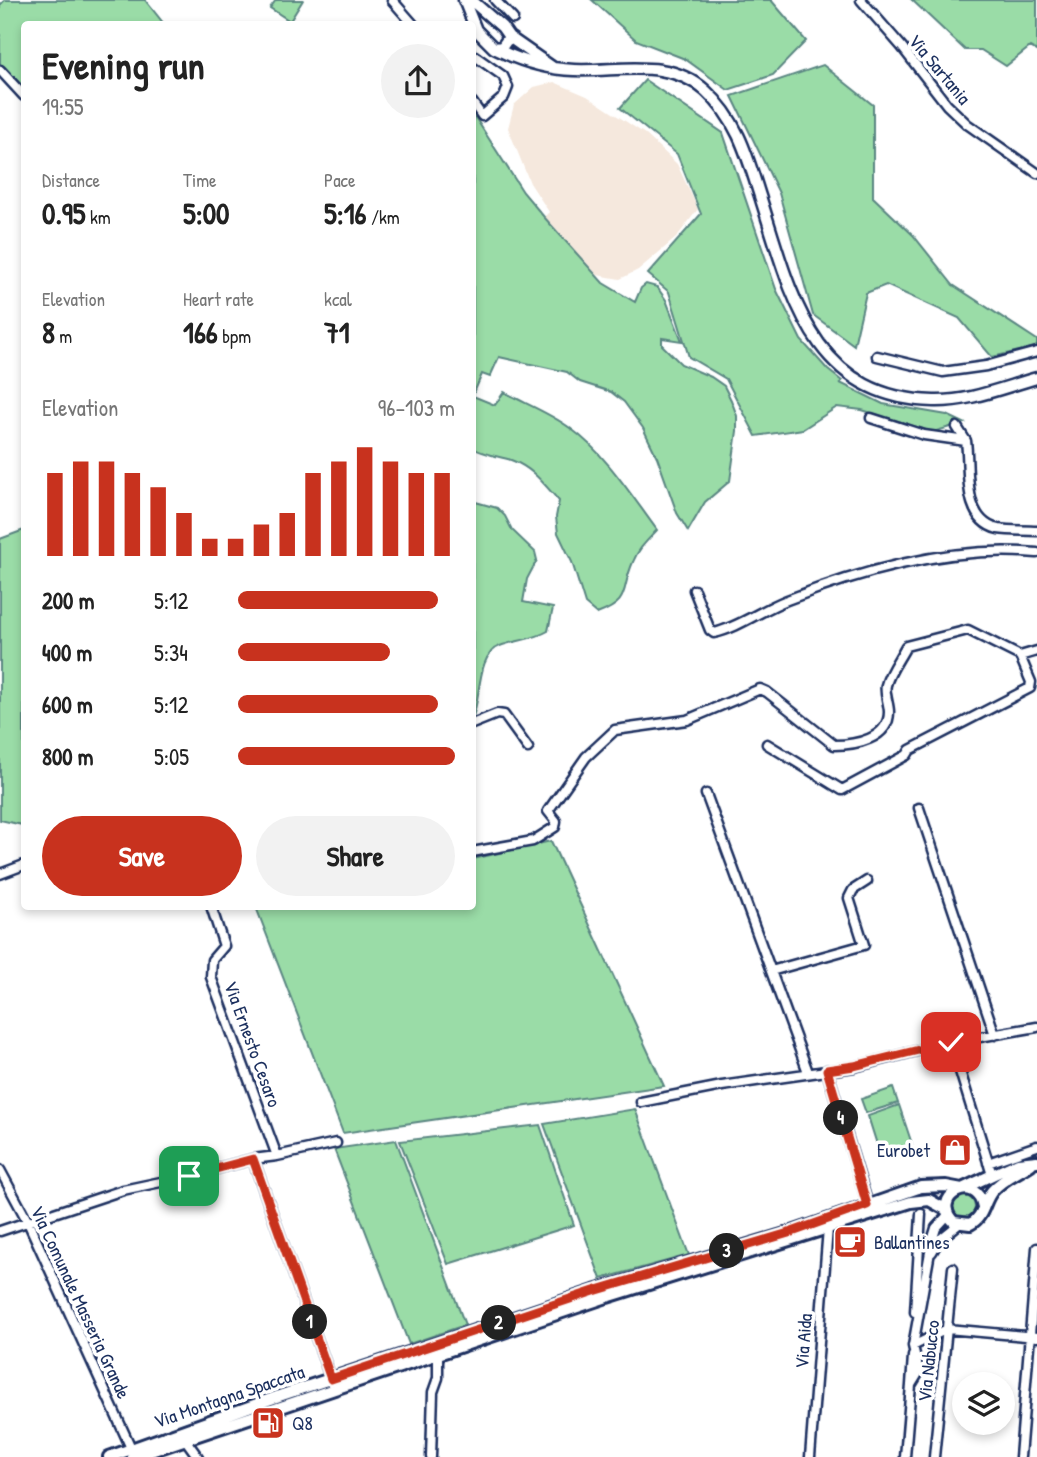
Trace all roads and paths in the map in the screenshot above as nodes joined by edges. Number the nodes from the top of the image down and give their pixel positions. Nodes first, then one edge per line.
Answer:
1 (391, 0) edge
2 (464, 0) edge
3 (471, 0) edge
4 (495, 0) edge
5 (861, 0) edge
6 (492, 20) junction
7 (410, 21) edge
8 (471, 21) edge
9 (476, 30) edge
10 (476, 33) edge
11 (506, 33) junction
12 (494, 48) junction
13 (476, 57) edge
14 (552, 68) junction
15 (0, 69) edge
16 (21, 93) edge
17 (476, 108) edge
18 (1037, 173) edge
19 (1037, 352) edge
20 (877, 356) dead end
21 (1037, 378) edge
22 (871, 418) dead end
23 (957, 427) dead end
24 (965, 441) junction
25 (1037, 531) edge
26 (1037, 553) edge
27 (694, 590) dead end
28 (1037, 650) edge
29 (1020, 656) junction
30 (476, 722) edge
31 (767, 744) dead end
32 (528, 748) dead end
33 (706, 794) dead end
34 (919, 808) dead end
35 (476, 851) edge
36 (21, 866) edge
37 (0, 874) edge
38 (867, 881) dead end
39 (212, 910) edge
40 (771, 971) junction
41 (1037, 1027) edge
42 (995, 1035) junction
43 (951, 1042) junction
44 (827, 1070) junction
45 (808, 1072) junction
46 (641, 1102) dead end
47 (336, 1143) dead end
48 (1037, 1146) edge
49 (277, 1156) junction
50 (253, 1159) junction
51 (1036, 1161) edge
52 (988, 1163) junction
53 (0, 1170) edge
54 (992, 1175) junction
55 (962, 1189) junction
56 (867, 1205) junction
57 (983, 1207) junction
58 (947, 1212) junction
59 (921, 1214) dead end
60 (28, 1222) junction
61 (959, 1224) junction
62 (828, 1228) junction
63 (0, 1231) edge
64 (1037, 1248) edge
65 (930, 1258) junction
66 (953, 1268) dead end
67 (947, 1329) junction
68 (1034, 1337) edge
69 (913, 1346) junction
70 (438, 1354) junction
71 (331, 1379) junction
72 (185, 1438) junction
73 (132, 1452) edge
74 (109, 1457) edge
75 (198, 1457) edge
76 (431, 1457) edge
77 (810, 1457) edge
78 (905, 1457) edge
79 (934, 1457) edge
80 (1020, 1457) edge

1 - 7 street
2 - 8 street
3 - 6 street
4 - 11 street
5 - 18 street, Via Sartania
6 - 9 street
6 - 11 street
10 - 12 street
11 - 12 street
11 - 14 street
12 - 14 street
13 - 17 street
14 - 21 street
15 - 16 street
19 - 20 street
22 - 24 street
23 - 24 street
24 - 25 street
26 - 27 street
28 - 29 street
29 - 31 street
29 - 35 street
30 - 32 street
33 - 40 street
34 - 42 street
36 - 37 street
38 - 40 street
39 - 49 street, Via Ernesto Cesaro
40 - 45 street
41 - 42 street
42 - 43 street
43 - 44 street
43 - 52 street
44 - 45 street
44 - 56 street
45 - 46 street
47 - 49 street
48 - 52 street
49 - 50 street
50 - 60 street
50 - 71 street
51 - 54 main road, Via Montagna Spaccata
51 - 57 main road, Via Montagna Spaccata
52 - 54 street
53 - 60 street, Via Comunale Masseria Grande
54 - 55 main road, Via Montagna Spaccata
55 - 56 main road, Via Montagna Spaccata
55 - 57 main road
55 - 58 main road, Via Montagna Spaccata
56 - 71 main road, Via Montagna Spaccata
57 - 61 main road, Via Montagna Spaccata
58 - 61 main road, Via Montagna Spaccata
58 - 62 main road, Via Montagna Spaccata
58 - 65 street, Via Nabucco
59 - 69 street, Via Nabucco
60 - 63 street
60 - 73 street, Via Comunale Masseria Grande
61 - 65 street, Via Nabucco
62 - 70 main road, Via Montagna Spaccata
62 - 77 street, Via Aida
64 - 68 street
65 - 69 street, Via Nabucco
66 - 67 street, Via Nabucco
67 - 68 street
67 - 69 street
67 - 79 street, Via Nabucco
68 - 80 street
69 - 78 street, Via Nabucco
70 - 72 main road, Via Montagna Spaccata
70 - 76 street
71 - 73 main road, Via Montagna Spaccata
72 - 73 main road, Via Montagna Spaccata
72 - 75 street
73 - 74 main road, Via Montagna Spaccata

